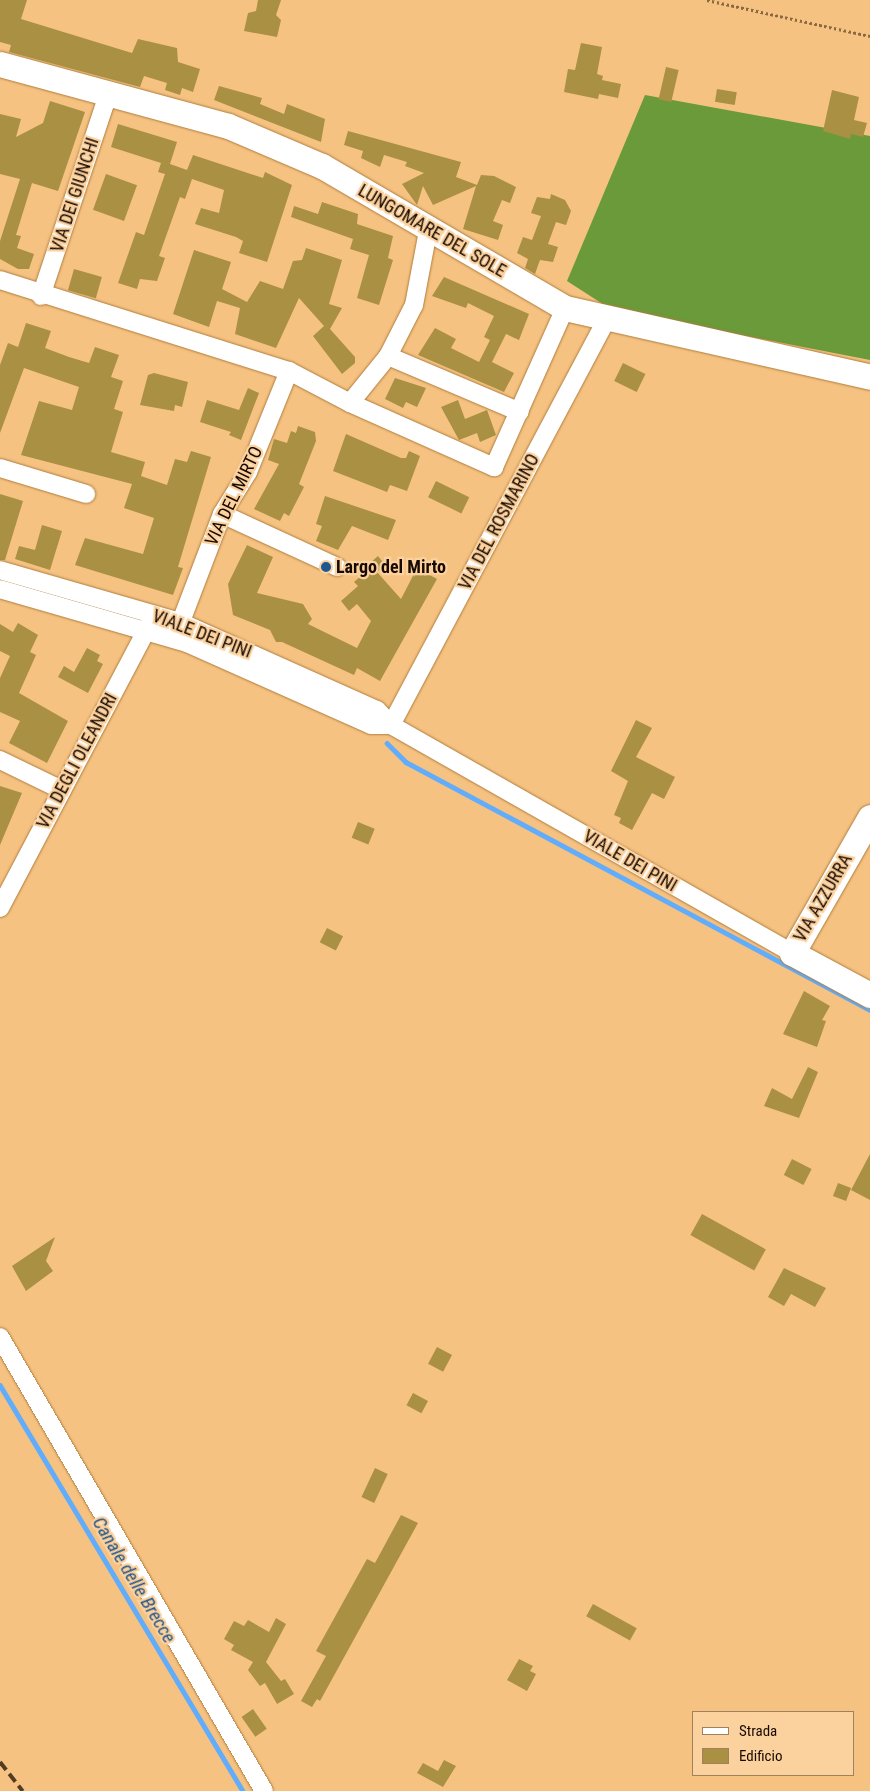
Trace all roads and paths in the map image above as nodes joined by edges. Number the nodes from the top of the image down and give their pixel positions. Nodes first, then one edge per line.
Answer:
1 (707, 0) edge
2 (870, 36) edge
3 (0, 64) edge
4 (108, 95) junction
5 (428, 230) junction
6 (0, 280) edge
7 (42, 296) junction
8 (565, 308) junction
9 (606, 320) junction
10 (388, 356) junction
11 (289, 371) junction
12 (870, 377) edge
13 (350, 403) junction
14 (520, 412) junction
15 (0, 468) edge
16 (86, 494) dead end
17 (222, 514) junction
18 (336, 567) dead end
19 (0, 570) edge
20 (0, 589) edge
21 (155, 615) junction
22 (180, 622) junction
23 (146, 632) junction
24 (174, 641) junction
25 (391, 725) junction
26 (0, 760) edge
27 (62, 790) junction
28 (870, 817) edge
29 (0, 908) edge
30 (792, 953) junction
31 (870, 995) edge
32 (0, 1337) edge
33 (264, 1791) edge

1 - 2 path
3 - 4 street, LUNGOMARE DEL SOLE
4 - 5 street, LUNGOMARE DEL SOLE
4 - 7 street, VIA DEI GIUNCHI
5 - 8 street, LUNGOMARE DEL SOLE
5 - 10 street
6 - 7 street
7 - 11 street
8 - 9 street, LUNGOMARE DEL SOLE
8 - 14 street, VIA DEL ROSMARINO
9 - 12 street, LUNGOMARE DEL SOLE
9 - 25 street, VIA DEL ROSMARINO
10 - 13 street
10 - 14 street
11 - 13 street
11 - 17 street, VIA DEL MIRTO
13 - 14 street, VIA DEL ROSMARINO
15 - 16 street
17 - 18 street
17 - 22 street, VIA DEL MIRTO
19 - 21 street, VIALE DEI PINI
20 - 23 street, VIALE DEI PINI
21 - 22 street, VIALE DEI PINI
21 - 23 street, VIA DEGLI OLEANDRI
22 - 24 street, VIA DEL MIRTO
22 - 25 street, VIALE DEI PINI
23 - 24 street, VIALE DEI PINI
23 - 27 street, VIA DEGLI OLEANDRI
24 - 25 street, VIALE DEI PINI
25 - 30 street, VIALE DEI PINI
26 - 27 street
27 - 29 street, VIA DEGLI OLEANDRI
28 - 30 street, VIA AZZURRA
30 - 31 street, VIALE DEI PINI
32 - 33 street

